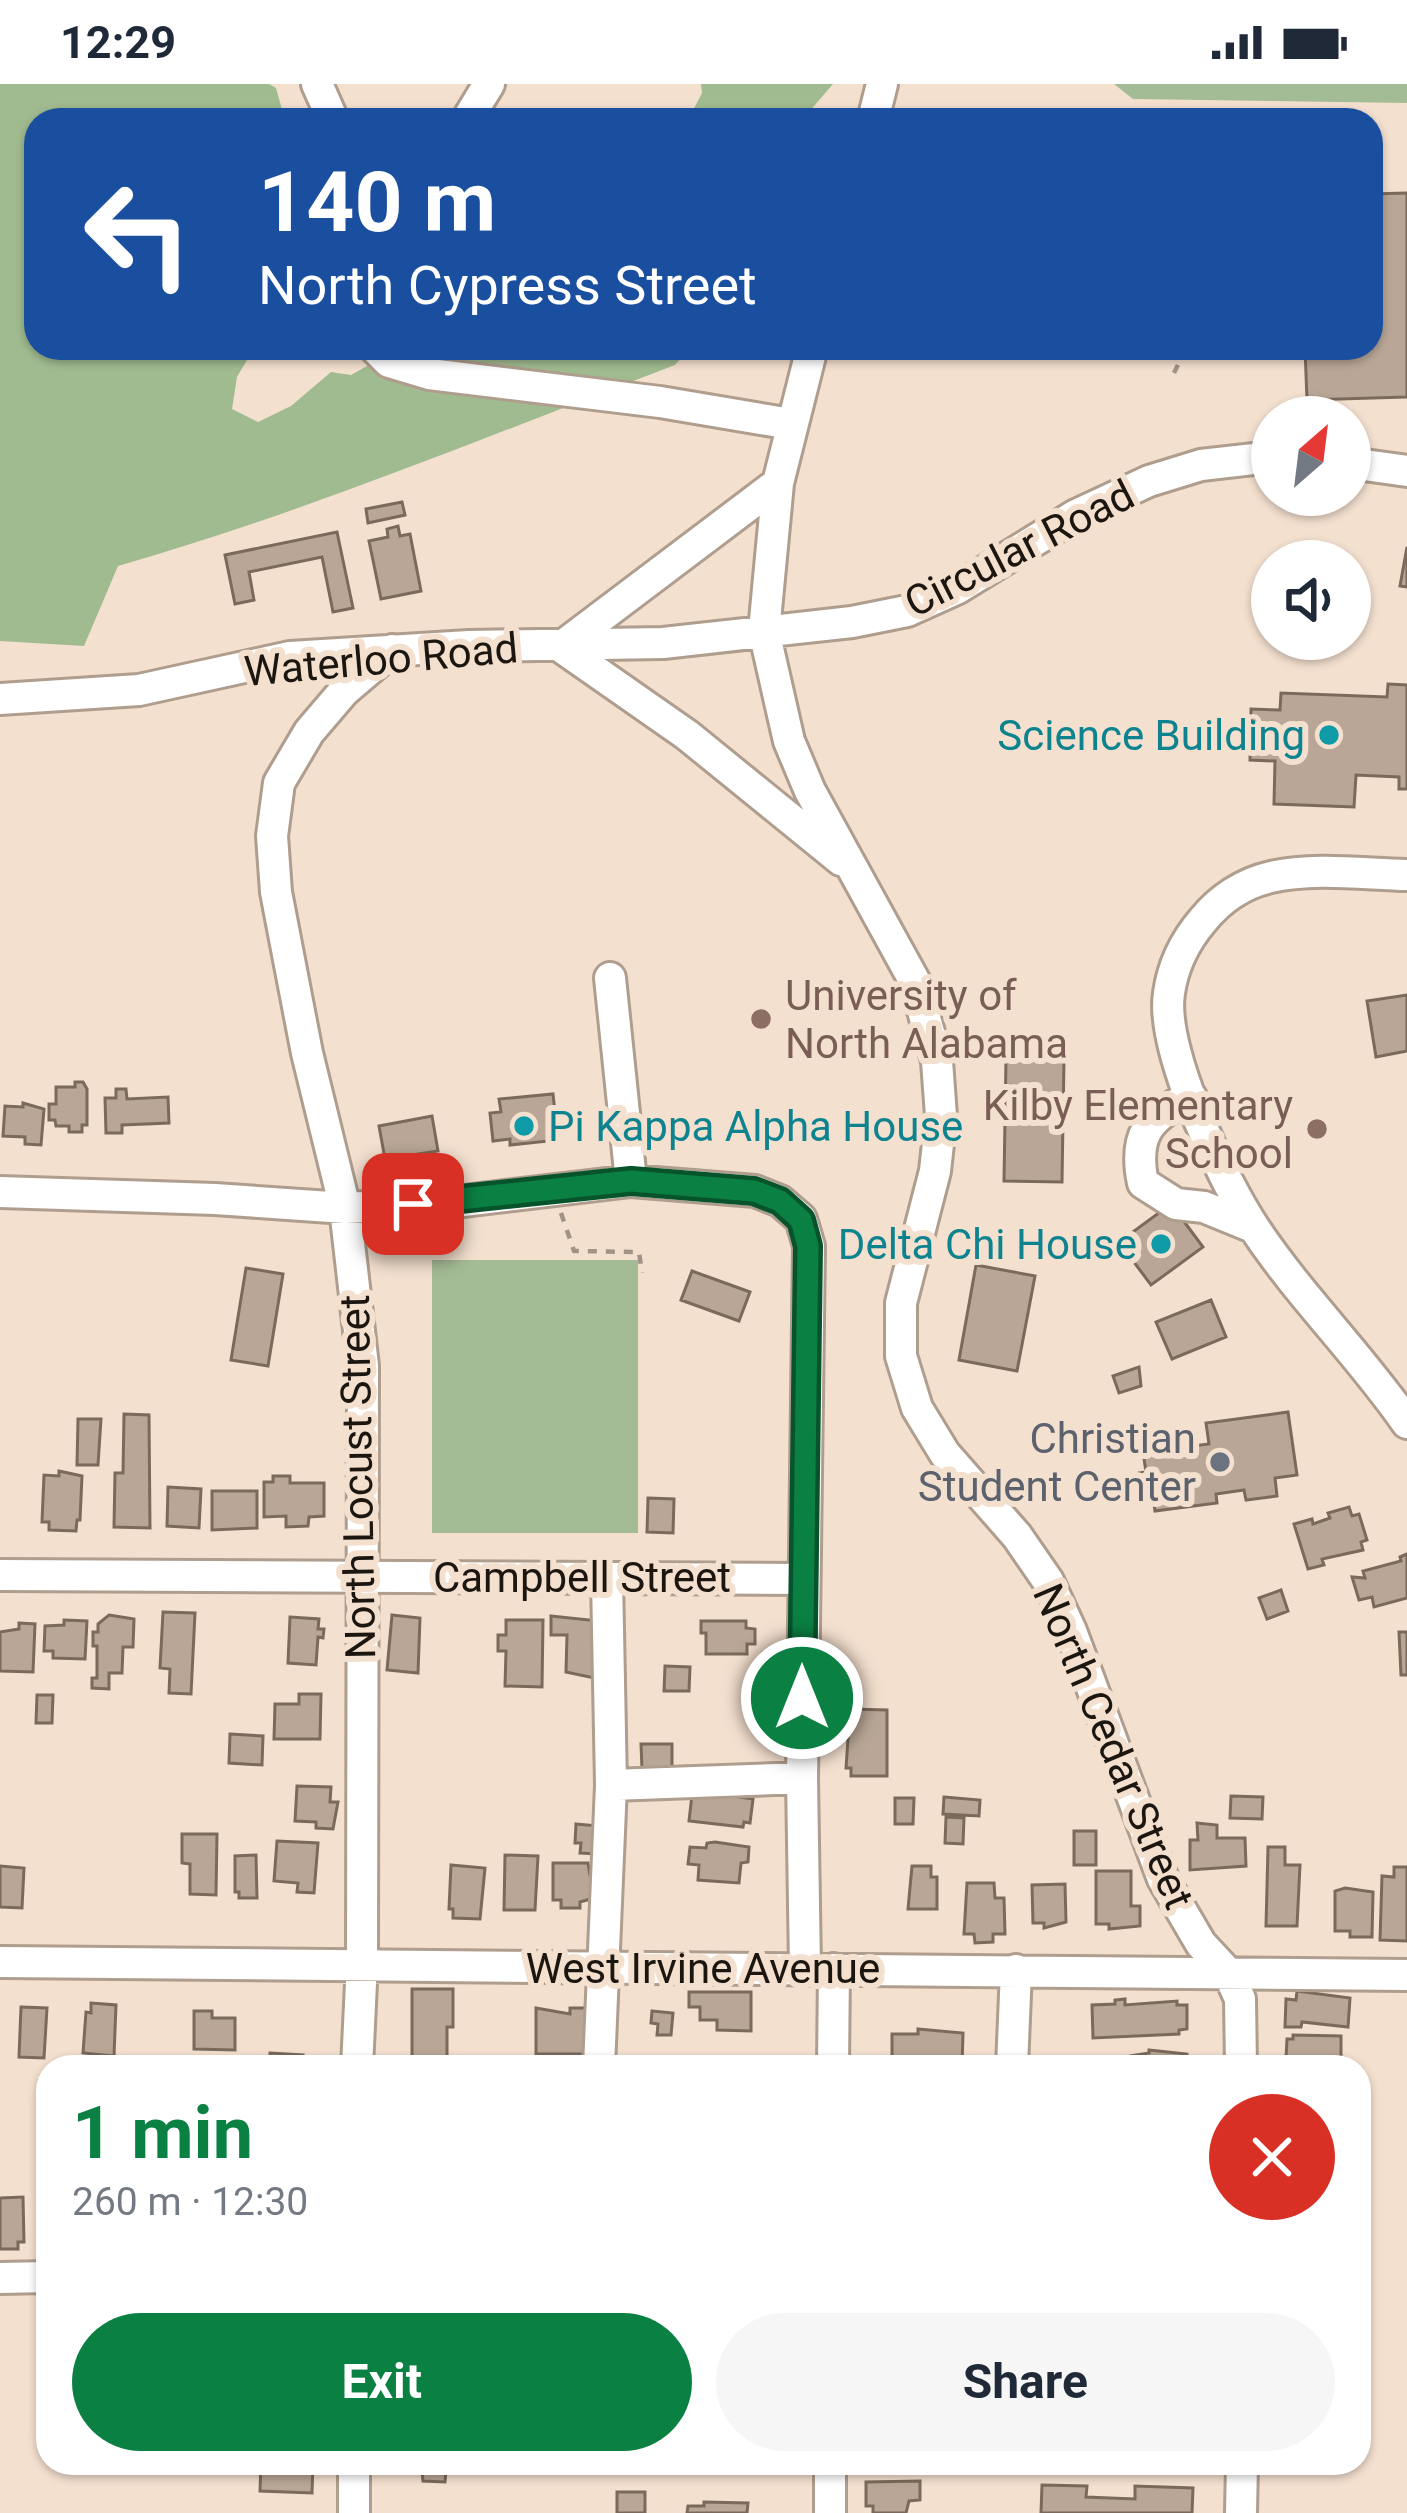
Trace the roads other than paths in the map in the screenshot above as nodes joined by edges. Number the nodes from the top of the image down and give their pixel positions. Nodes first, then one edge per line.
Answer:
1 (387, 360) edge
2 (809, 360) edge
3 (791, 424) junction
4 (1251, 459) edge
5 (1371, 466) edge
6 (1407, 471) edge
7 (778, 483) junction
8 (764, 631) junction
9 (561, 647) junction
10 (392, 650) junction
11 (0, 699) edge
12 (851, 868) junction
13 (1407, 875) edge
14 (610, 978) dead end
15 (1191, 1097) junction
16 (631, 1181) junction
17 (0, 1192) edge
18 (345, 1208) junction
19 (1253, 1227) junction
20 (1407, 1423) edge
21 (0, 1575) edge
22 (364, 1576) junction
23 (607, 1577) junction
24 (803, 1579) junction
25 (802, 1778) junction
26 (610, 1785) junction
27 (0, 1962) edge
28 (362, 1962) junction
29 (602, 1967) junction
30 (819, 1969) junction
31 (1016, 1970) junction
32 (1229, 1974) junction
33 (1407, 1975) edge
34 (358, 2055) edge
35 (599, 2055) edge
36 (831, 2055) edge
37 (1012, 2055) edge
38 (1241, 2055) edge
39 (36, 2277) edge
40 (0, 2278) edge
41 (354, 2475) edge
42 (830, 2475) edge
43 (1242, 2475) edge
44 (354, 2513) edge
45 (830, 2513) edge
46 (1241, 2513) edge

1 - 3 street
2 - 3 street, North Cedar Street
3 - 7 street, North Cedar Street
4 - 8 street, Circular Road
5 - 6 street
7 - 8 street, North Cedar Street
7 - 9 street
8 - 9 street, Waterloo Road
8 - 12 street, North Cedar Street
9 - 10 street, Waterloo Road
9 - 12 street
10 - 11 street, Waterloo Road
10 - 18 street, North Locust Street
12 - 32 street, North Cedar Street
13 - 15 street
14 - 16 street
15 - 19 street
15 - 19 street
16 - 18 street
16 - 24 street
17 - 18 street
18 - 22 street, North Locust Street
19 - 20 street
21 - 22 street, Campbell Street
22 - 23 street, Campbell Street
22 - 28 street, North Locust Street
23 - 24 street, Campbell Street
23 - 26 street
24 - 25 street
25 - 26 street
25 - 30 street
26 - 29 street
27 - 28 street, West Irvine Avenue
28 - 29 street, West Irvine Avenue
28 - 34 street, North Locust Street
29 - 30 street, West Irvine Avenue
29 - 35 street
30 - 31 street, West Irvine Avenue
30 - 36 street
31 - 32 street, West Irvine Avenue
31 - 37 street
32 - 33 street, West Irvine Avenue
32 - 38 street, North Cedar Street
39 - 40 street
41 - 44 street
42 - 45 street
43 - 46 street

